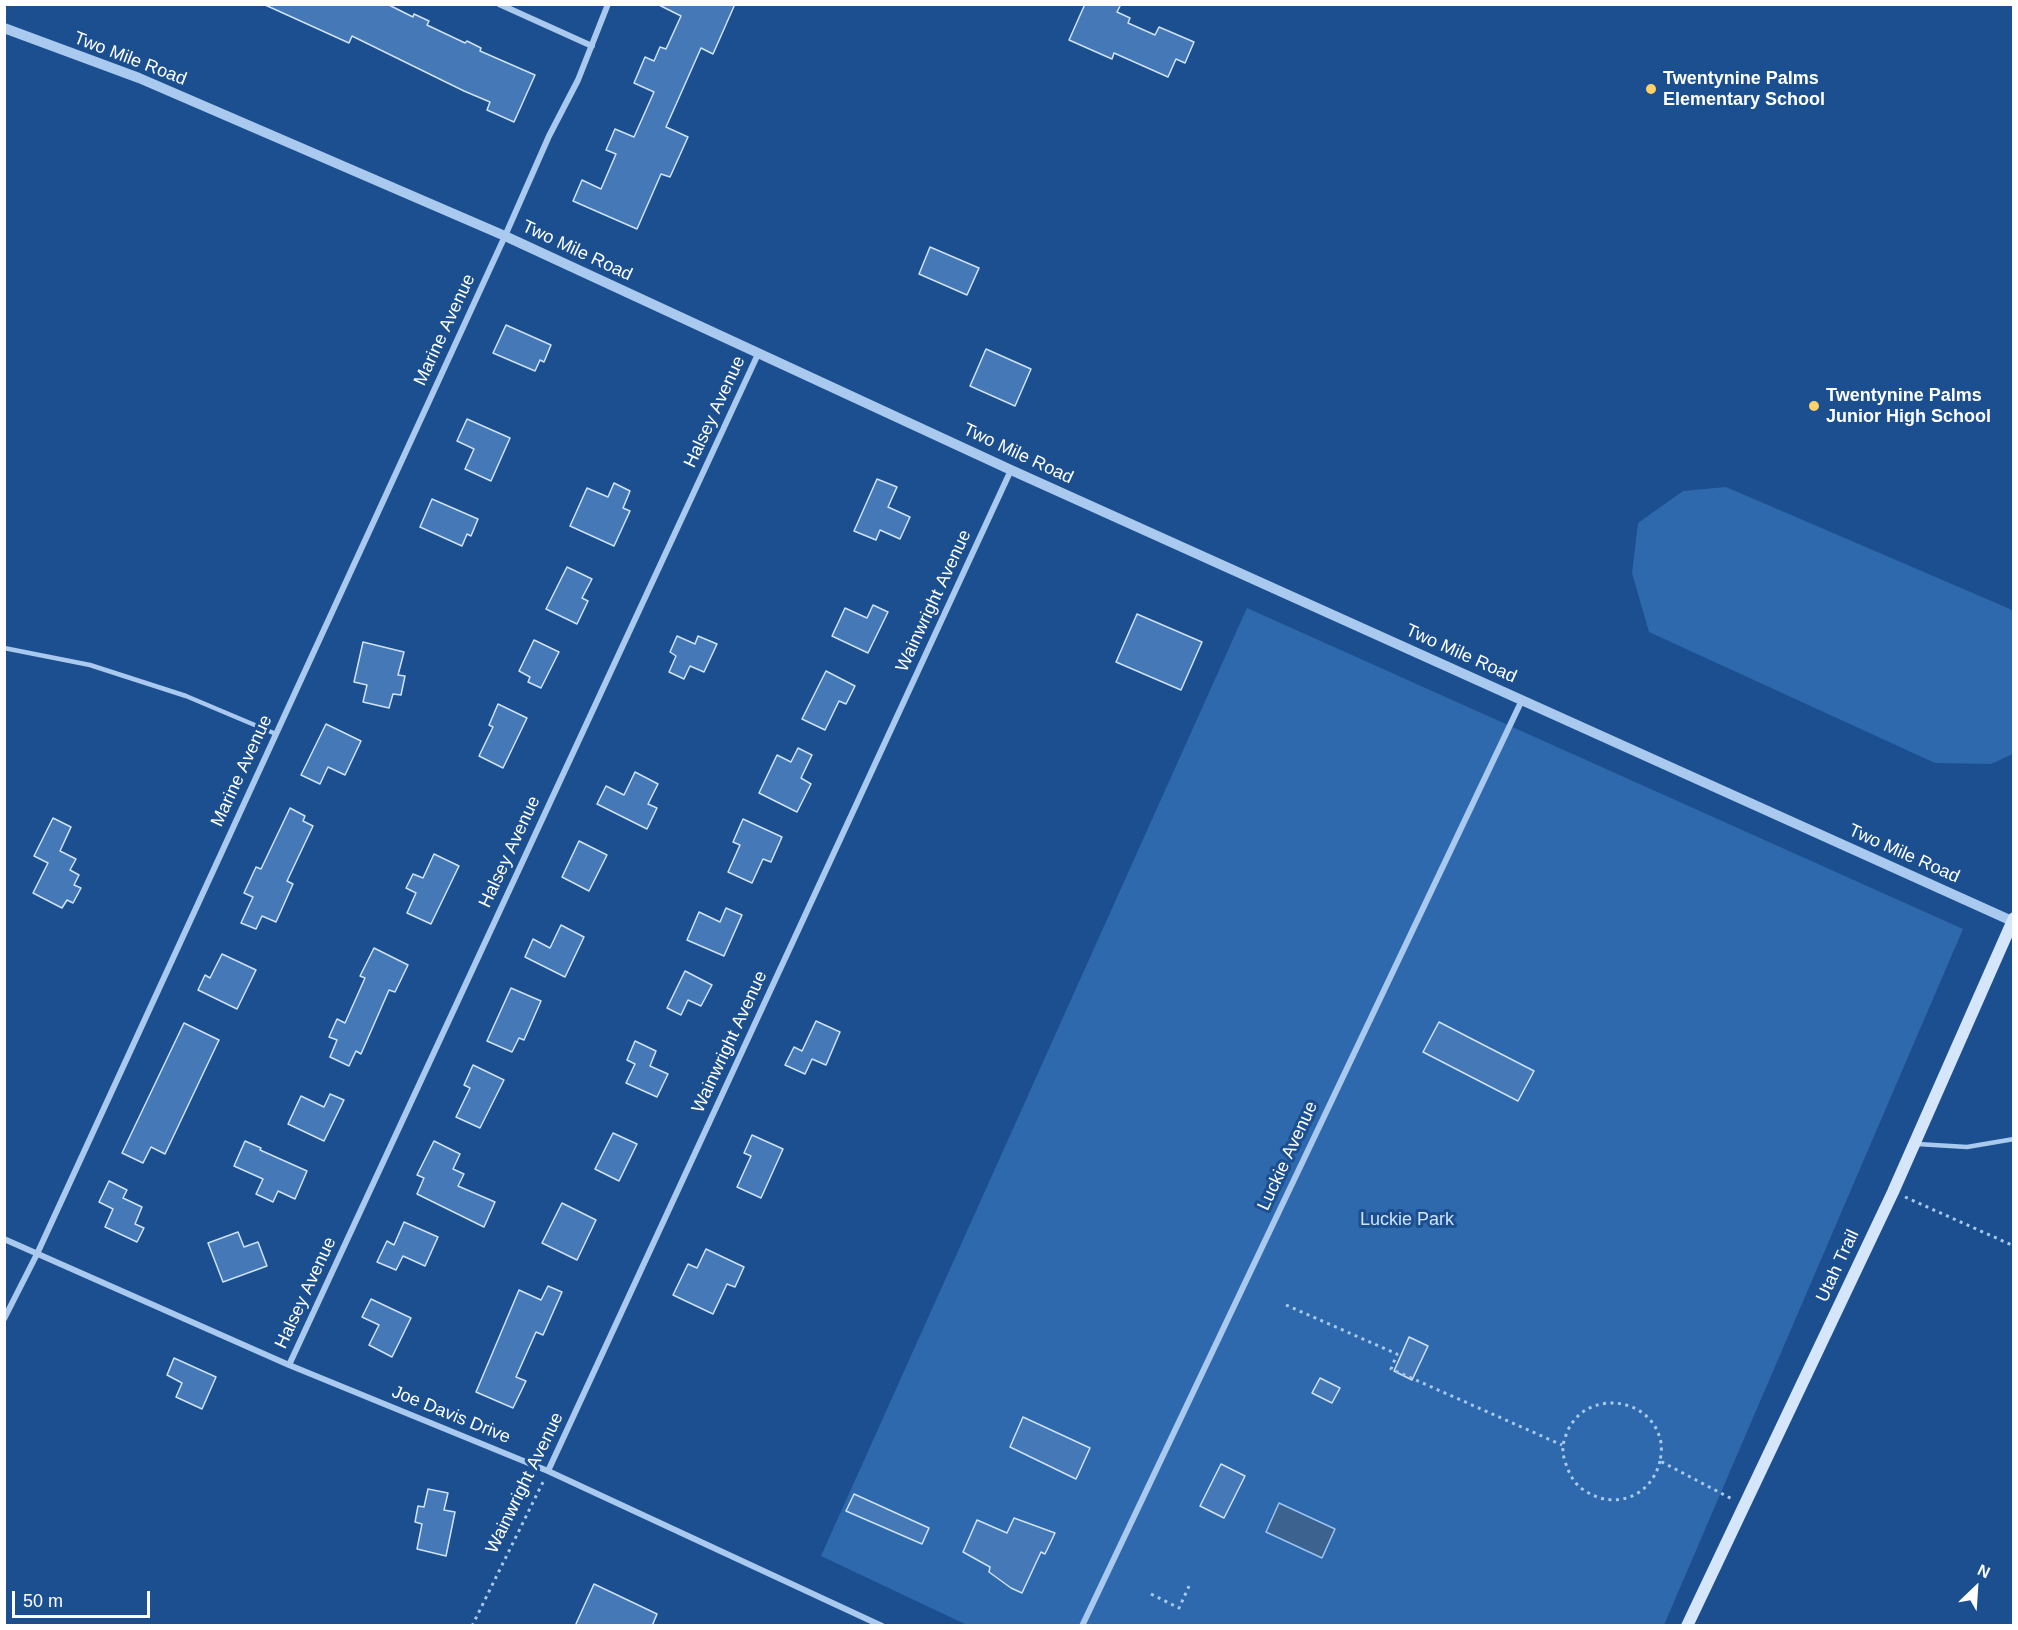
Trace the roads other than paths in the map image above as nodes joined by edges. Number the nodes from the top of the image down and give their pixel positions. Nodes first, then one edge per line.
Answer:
1 (499, 4) edge
2 (608, 4) edge
3 (4, 28) edge
4 (592, 46) junction
5 (505, 236) junction
6 (759, 352) junction
7 (1011, 470) junction
8 (4, 648) edge
9 (1522, 700) junction
10 (276, 734) junction
11 (2013, 920) edge
12 (2013, 1139) edge
13 (1914, 1143) junction
14 (4, 1239) edge
15 (37, 1254) junction
16 (4, 1318) edge
17 (289, 1365) junction
18 (548, 1471) junction
19 (882, 1626) edge
20 (1082, 1626) edge
21 (1687, 1626) edge

1 - 4 street
2 - 4 street, Marine Avenue
3 - 5 street, Two Mile Road
4 - 5 street, Marine Avenue
5 - 6 street, Two Mile Road
5 - 10 street, Marine Avenue
6 - 7 street, Two Mile Road
6 - 17 street, Halsey Avenue
7 - 9 street, Two Mile Road
7 - 18 street, Wainwright Avenue
8 - 10 lane
9 - 11 street, Two Mile Road
9 - 20 street, Luckie Avenue
10 - 15 street, Marine Avenue
11 - 13 main road, Utah Trail
12 - 13 lane
13 - 21 main road, Utah Trail
14 - 15 street, Joe Davis Drive
15 - 16 street, Marine Avenue
15 - 17 street, Joe Davis Drive
17 - 18 street, Joe Davis Drive
18 - 19 street, Joe Davis Drive

